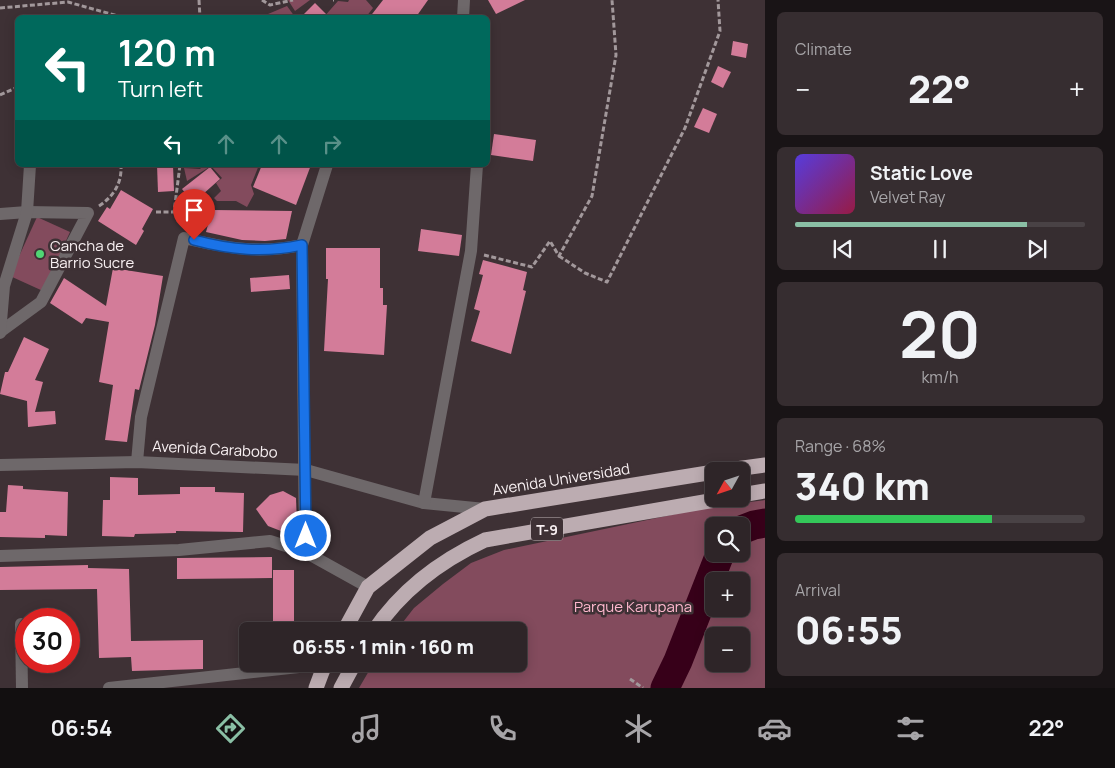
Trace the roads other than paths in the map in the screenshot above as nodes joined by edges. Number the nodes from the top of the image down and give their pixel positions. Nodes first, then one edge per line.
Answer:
1 (464, 0) edge
2 (463, 15) edge
3 (30, 167) edge
4 (326, 167) edge
5 (477, 167) edge
6 (27, 212) junction
7 (0, 214) edge
8 (302, 245) junction
9 (0, 333) edge
10 (138, 462) junction
11 (0, 465) edge
12 (765, 465) edge
13 (750, 467) edge
14 (306, 470) junction
15 (705, 473) edge
16 (765, 491) edge
17 (750, 494) edge
18 (705, 502) edge
19 (424, 503) junction
20 (484, 509) junction
21 (305, 552) junction
22 (0, 556) edge
23 (368, 587) junction
24 (349, 622) edge
25 (381, 622) edge
26 (253, 672) edge
27 (322, 672) edge
28 (350, 672) edge
29 (22, 673) edge
30 (22, 688) edge
31 (109, 688) edge
32 (316, 688) edge
33 (341, 688) edge

1 - 2 street
3 - 6 street
4 - 8 street
5 - 19 street
6 - 7 street
6 - 9 street
6 - 9 street
8 - 10 street
8 - 14 street
10 - 11 street, Avenida Carabobo
10 - 14 street, Avenida Carabobo
12 - 13 highway
14 - 19 street, Avenida Carabobo
14 - 21 street
15 - 20 highway, Avenida Universidad / T-9
16 - 17 highway
18 - 25 highway, T-9
19 - 20 street, Avenida Carabobo
20 - 23 highway, Avenida Universidad / T-9
21 - 22 street
21 - 23 street
23 - 24 highway, Avenida Universidad / T-9
26 - 31 street
27 - 32 highway
28 - 33 highway
29 - 30 street

